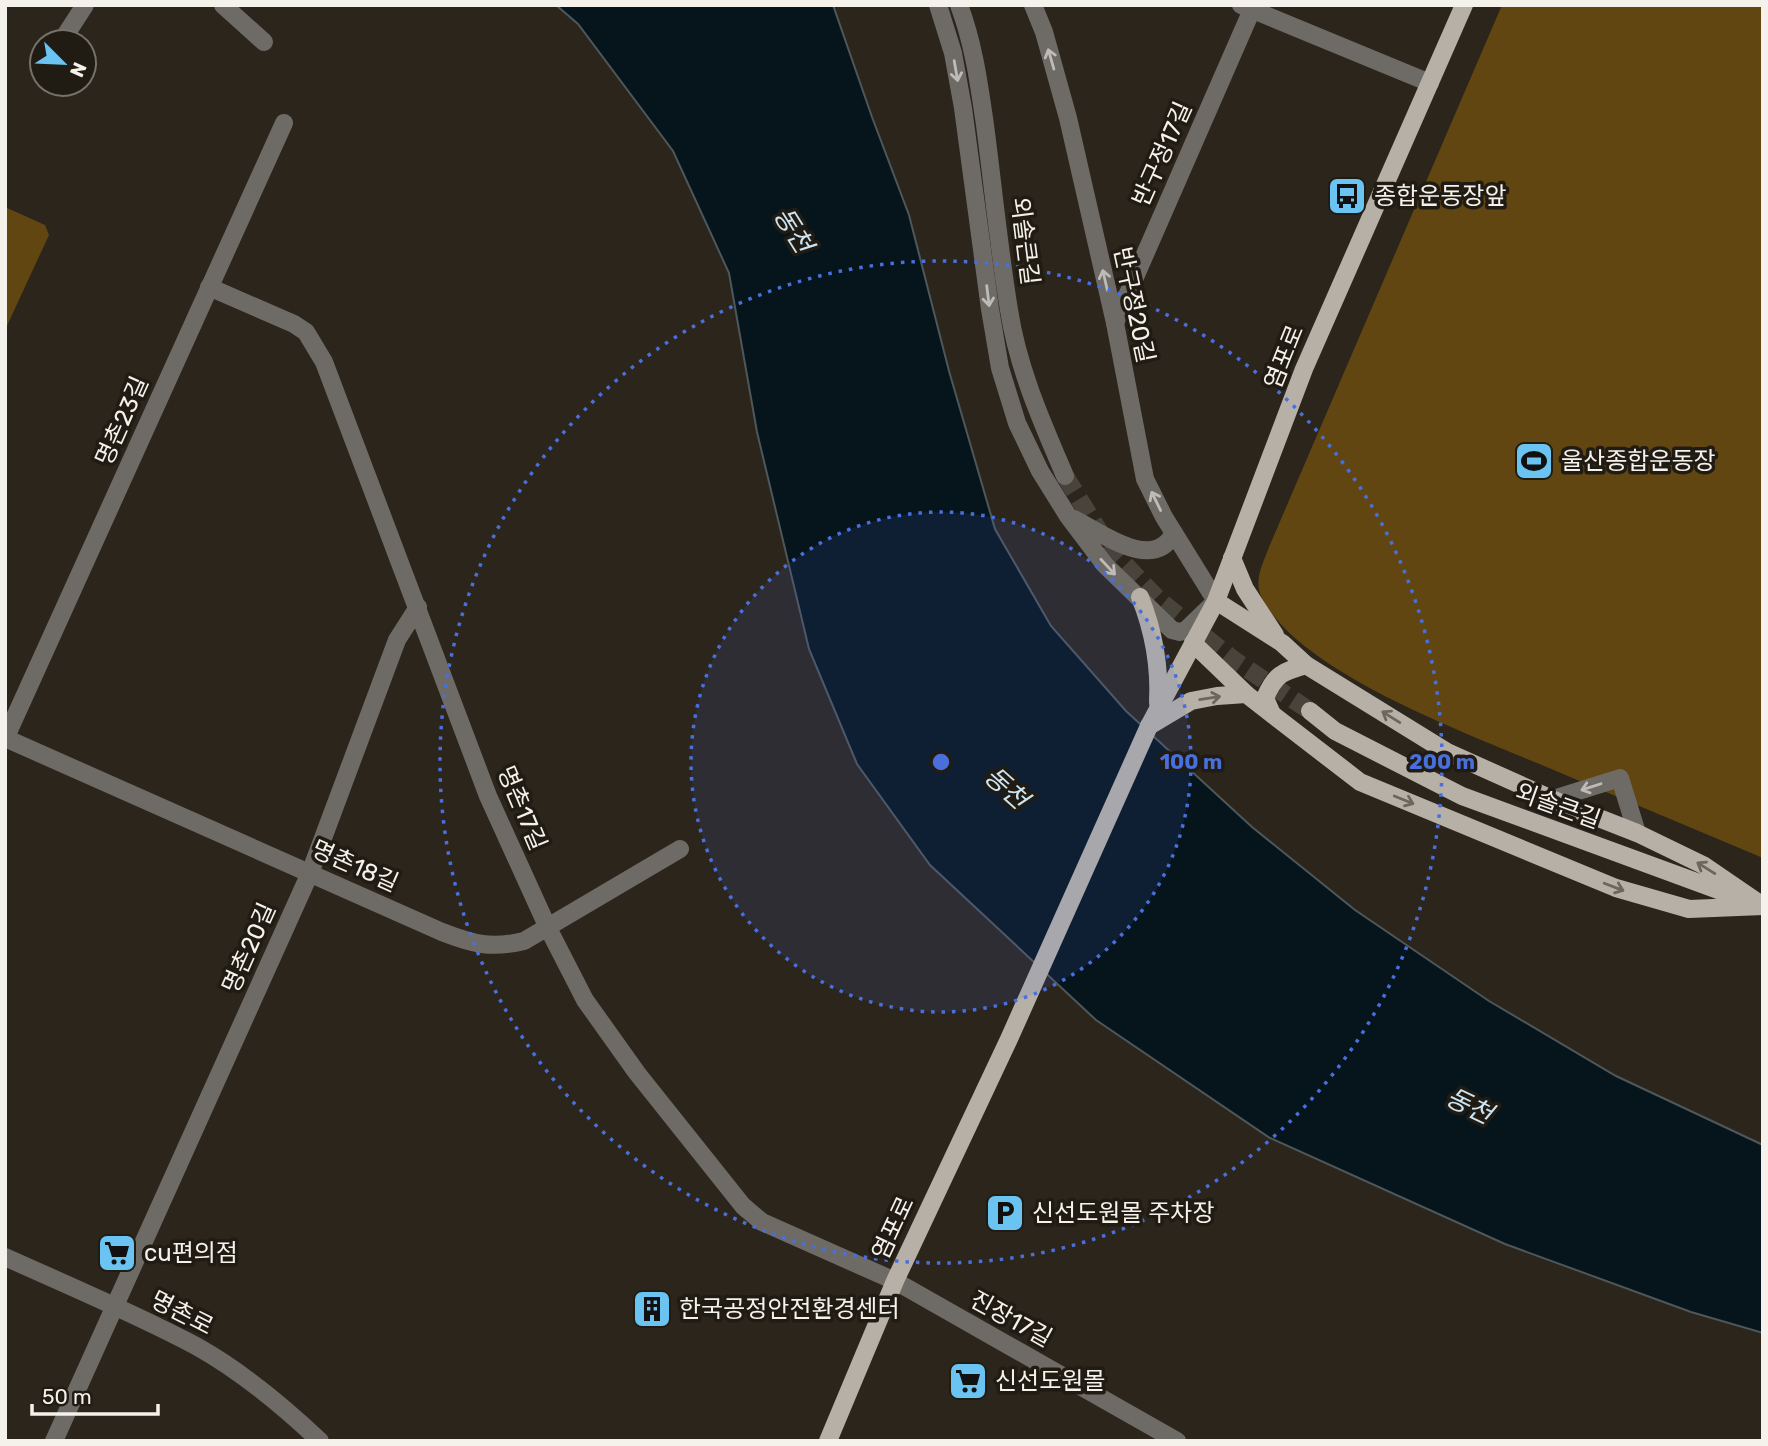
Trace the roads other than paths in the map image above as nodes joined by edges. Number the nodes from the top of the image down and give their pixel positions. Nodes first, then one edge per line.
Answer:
1 (85, 5) edge
2 (223, 5) edge
3 (938, 5) edge
4 (960, 5) edge
5 (1033, 5) edge
6 (1464, 5) edge
7 (1249, 7) edge
8 (70, 28) edge
9 (264, 43) dead end
10 (1430, 83) junction
11 (284, 122) dead end
12 (209, 286) junction
13 (1115, 323) junction
14 (1065, 477) tunnel mouth
15 (1068, 516) junction
16 (1174, 533) junction
17 (1232, 558) junction
18 (1140, 597) junction
19 (1216, 601) junction
20 (418, 607) junction
21 (1193, 643) junction
22 (1282, 643) junction
23 (1306, 665) junction
24 (1246, 694) junction
25 (1310, 711) tunnel mouth
26 (1272, 713) junction
27 (1153, 718) junction
28 (5, 738) edge
29 (1553, 799) junction
30 (1637, 833) junction
31 (680, 849) dead end
32 (310, 873) junction
33 (1763, 906) edge
34 (548, 928) junction
35 (5, 1257) edge
36 (895, 1282) junction
37 (114, 1306) junction
38 (54, 1441) edge
39 (320, 1441) edge
40 (828, 1441) edge
41 (1177, 1441) edge

1 - 8 street
2 - 9 street
3 -> 15 street
4 - 14 street, 외솔큰길
13 -> 5 street, 반구정20길
6 - 10 main road, 염포로
7 - 10 street
7 - 13 street, 반구정17길
10 - 17 main road, 염포로
11 - 12 street, 명촌23길
12 - 20 street, 명촌17길
12 - 28 street, 명촌23길
16 -> 13 street, 반구정20길
15 - 16 street
15 -> 18 street
16 - 19 street, 반구정20길
17 - 19 main road, 염포로
17 - 22 main road
18 - 19 street
18 - 27 main road
19 - 21 main road, 염포로
19 - 22 main road
20 - 32 street, 명촌20길
20 - 34 street, 명촌17길
21 - 24 main road
21 - 27 main road, 염포로
22 - 23 main road
23 - 26 main road
29 -> 23 main road
24 - 26 main road
27 -> 24 main road
25 - 33 main road, 외솔큰길
26 -> 33 main road
27 - 36 main road, 염포로
28 - 32 street, 명촌18길
29 - 30 main road
30 -> 29 street
33 -> 30 main road
31 - 34 street, 명촌18길
32 - 34 street, 명촌18길
32 - 37 street, 명촌20길
34 - 36 street, 명촌17길
35 - 37 street, 명촌로
36 - 40 main road, 염포로
36 - 41 street, 진장17길
37 - 38 street, 명촌20길
37 - 39 street, 명촌로

